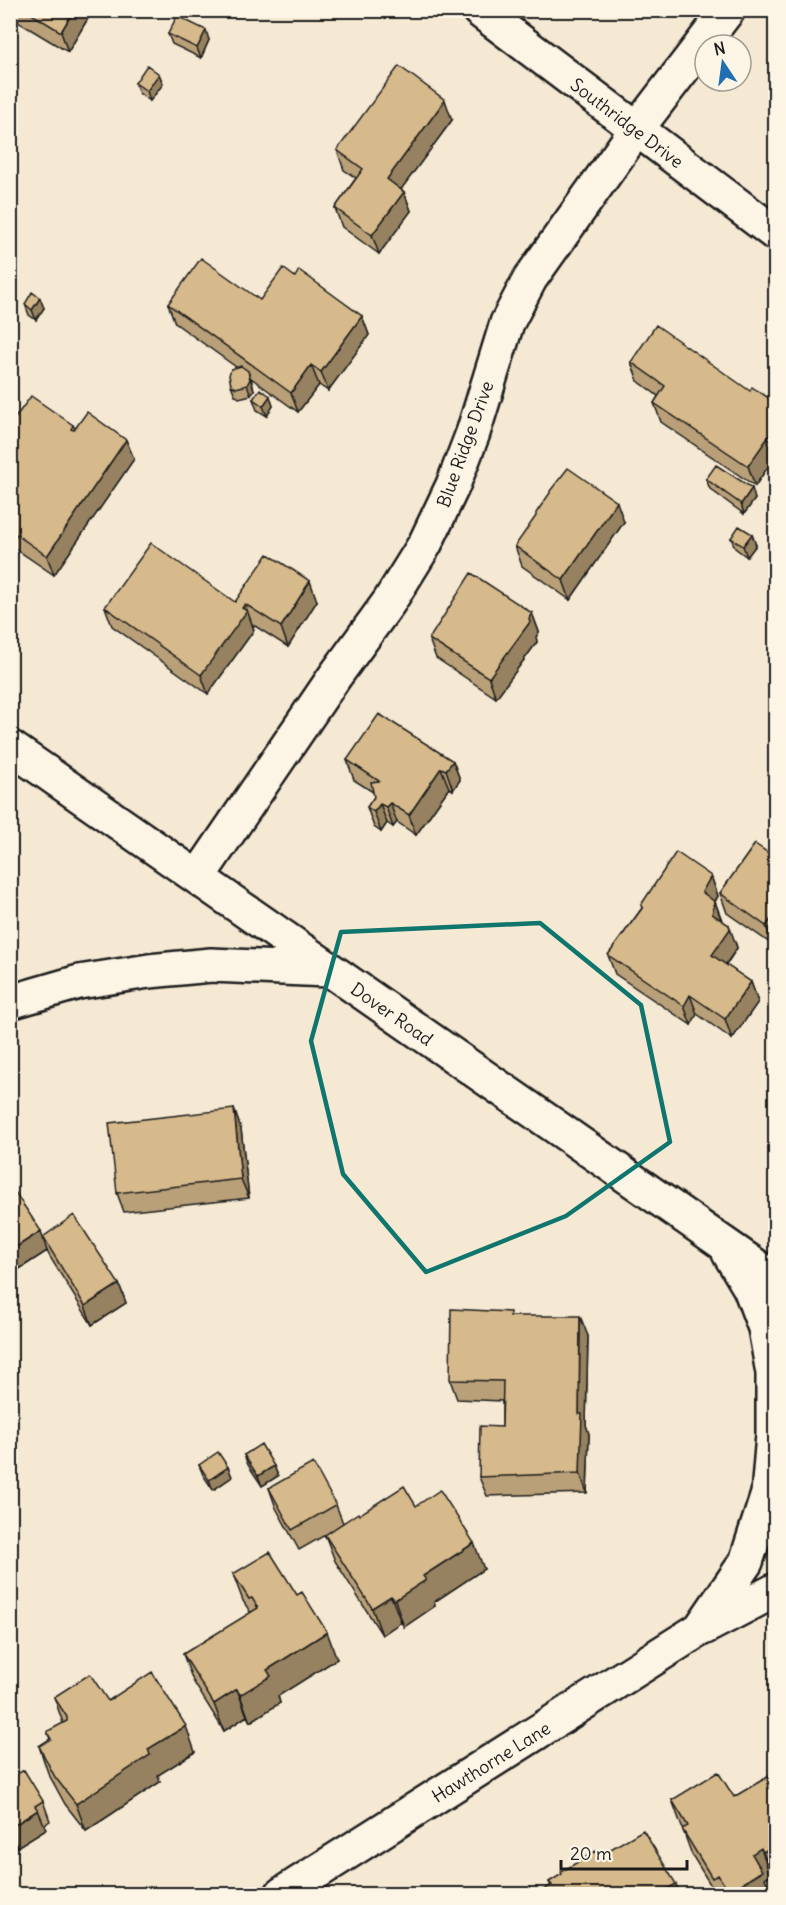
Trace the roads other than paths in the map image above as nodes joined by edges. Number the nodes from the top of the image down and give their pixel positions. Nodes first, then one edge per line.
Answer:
1 (479, 10) edge
2 (728, 10) edge
3 (636, 130) junction
4 (776, 234) edge
5 (10, 747) edge
6 (198, 877) junction
7 (328, 970) junction
8 (10, 1002) edge
9 (724, 1244) junction
10 (776, 1280) edge
11 (776, 1590) edge
12 (700, 1629) junction
13 (282, 1894) edge

1 - 3 street, Southridge Drive
2 - 3 street, Blue Ridge Drive
3 - 4 street, Southridge Drive
3 - 6 street, Blue Ridge Drive
5 - 6 street, Dover Road
6 - 7 street, Dover Road
7 - 8 street
7 - 9 street, Dover Road
9 - 10 street, Dover Road
9 - 12 street, Hawthorne Lane
11 - 12 street, Hawthorne Lane
12 - 13 street, Hawthorne Lane

